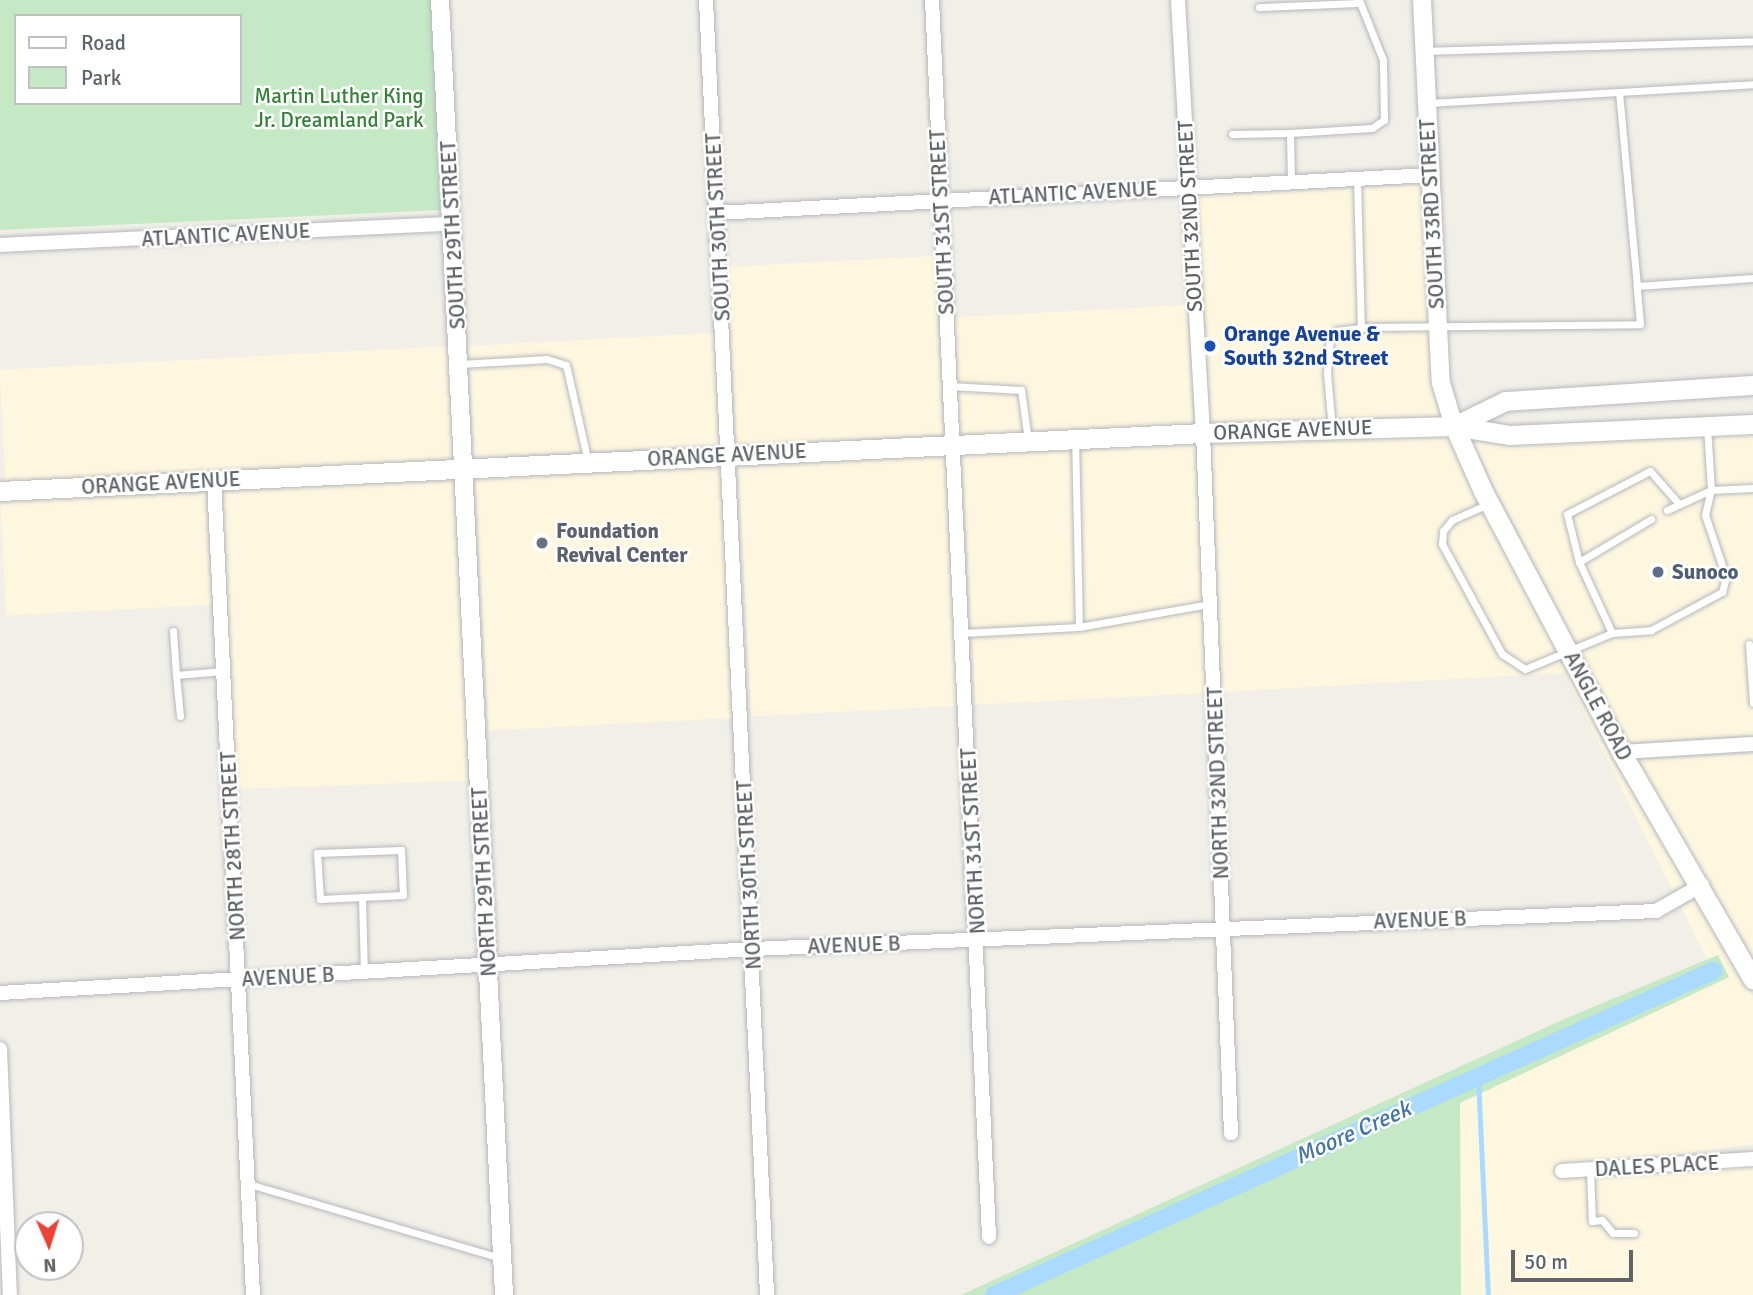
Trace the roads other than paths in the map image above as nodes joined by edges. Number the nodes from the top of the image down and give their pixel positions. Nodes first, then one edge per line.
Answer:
1 (440, 0) edge
2 (706, 0) edge
3 (932, 0) edge
4 (1178, 0) edge
5 (1422, 0) edge
6 (1359, 1) edge
7 (1259, 7) dead end
8 (1753, 41) edge
9 (1424, 51) junction
10 (1753, 84) edge
11 (1619, 92) junction
12 (1427, 103) junction
13 (1290, 133) junction
14 (1232, 134) dead end
15 (1430, 175) junction
16 (1357, 178) junction
17 (1291, 181) junction
18 (1188, 186) junction
19 (940, 200) junction
20 (717, 212) junction
21 (452, 225) junction
22 (0, 245) edge
23 (1753, 278) edge
24 (1637, 286) junction
25 (1361, 328) junction
26 (1438, 328) junction
27 (460, 364) junction
28 (1753, 385) edge
29 (950, 386) junction
30 (1753, 424) edge
31 (1454, 426) junction
32 (1706, 426) junction
33 (1332, 429) junction
34 (1203, 433) junction
35 (1075, 438) junction
36 (1028, 441) junction
37 (953, 444) junction
38 (729, 454) junction
39 (588, 463) junction
40 (466, 470) junction
41 (214, 480) junction
42 (1753, 488) edge
43 (1711, 490) junction
44 (0, 491) edge
45 (1489, 503) junction
46 (1679, 505) junction
47 (1667, 510) dead end
48 (1651, 519) dead end
49 (1579, 562) junction
50 (1210, 604) junction
51 (1079, 627) junction
52 (173, 631) dead end
53 (962, 633) junction
54 (1612, 633) junction
55 (1749, 644) dead end
56 (1569, 652) junction
57 (224, 671) junction
58 (176, 675) junction
59 (1753, 703) edge
60 (180, 716) dead end
61 (1753, 744) edge
62 (1621, 751) junction
63 (1702, 885) junction
64 (362, 897) junction
65 (1224, 928) junction
66 (978, 940) junction
67 (753, 949) junction
68 (488, 965) junction
69 (364, 973) junction
70 (240, 980) junction
71 (1753, 980) edge
72 (0, 993) edge
73 (0, 1049) edge
74 (1231, 1133) dead end
75 (1753, 1159) edge
76 (1590, 1170) junction
77 (1562, 1171) dead end
78 (248, 1185) junction
79 (1633, 1233) dead end
80 (989, 1237) dead end
81 (502, 1258) junction
82 (10, 1295) edge
83 (253, 1295) edge
84 (504, 1295) edge
85 (767, 1295) edge

1 - 21 street, SOUTH 29TH STREET
2 - 20 street, SOUTH 30TH STREET
3 - 19 street, SOUTH 31ST STREET
4 - 18 street, SOUTH 32ND STREET
5 - 9 street, SOUTH 33RD STREET
6 - 7 lane
6 - 13 lane
8 - 9 lane
9 - 12 street, SOUTH 33RD STREET
10 - 11 lane
11 - 12 lane
11 - 24 lane
12 - 15 street, SOUTH 33RD STREET
13 - 14 lane
13 - 17 lane
15 - 16 street, ATLANTIC AVENUE
15 - 26 street, SOUTH 33RD STREET
16 - 17 street, ATLANTIC AVENUE
16 - 25 lane
17 - 18 street, ATLANTIC AVENUE
18 - 19 street, ATLANTIC AVENUE
18 - 34 street, SOUTH 32ND STREET
19 - 20 street, ATLANTIC AVENUE
19 - 29 street, SOUTH 31ST STREET
20 - 38 street, SOUTH 30TH STREET
21 - 22 street, ATLANTIC AVENUE
21 - 27 street, SOUTH 29TH STREET
23 - 24 lane
24 - 26 lane
25 - 26 lane
25 - 33 lane
26 - 31 street, SOUTH 33RD STREET
27 - 39 lane
27 - 40 street, SOUTH 29TH STREET
28 - 31 main road, ORANGE AVENUE
29 - 36 lane
29 - 37 street, SOUTH 31ST STREET
30 - 32 main road, ORANGE AVENUE
31 - 32 main road, ORANGE AVENUE
31 - 33 main road, ORANGE AVENUE
31 - 45 main road, ANGLE ROAD
32 - 43 lane
33 - 34 main road, ORANGE AVENUE
34 - 35 main road, ORANGE AVENUE
34 - 50 street, NORTH 32ND STREET
35 - 36 main road, ORANGE AVENUE
35 - 51 lane
36 - 37 main road, ORANGE AVENUE
37 - 38 main road, ORANGE AVENUE
37 - 53 street, NORTH 31ST STREET
38 - 39 main road, ORANGE AVENUE
38 - 67 street, NORTH 30TH STREET
39 - 40 main road, ORANGE AVENUE
40 - 41 main road, ORANGE AVENUE
40 - 68 street, NORTH 29TH STREET
41 - 44 main road, ORANGE AVENUE
41 - 57 street, NORTH 28TH STREET
42 - 43 lane
43 - 46 lane
43 - 54 lane
45 - 56 main road, ANGLE ROAD
45 - 56 lane
46 - 47 lane
46 - 49 lane
48 - 49 lane
49 - 54 lane
50 - 51 lane
50 - 65 street, NORTH 32ND STREET
51 - 53 lane
52 - 58 lane
53 - 66 street, NORTH 31ST STREET
54 - 56 lane
55 - 59 lane
56 - 62 main road, ANGLE ROAD
57 - 58 lane
57 - 70 street, NORTH 28TH STREET
58 - 60 lane
61 - 62 street
62 - 63 main road, ANGLE ROAD
63 - 65 street, AVENUE B
63 - 71 main road, ANGLE ROAD
64 - 64 lane
64 - 69 lane
65 - 66 street, AVENUE B
65 - 74 street, NORTH 32ND STREET
66 - 67 street, AVENUE B
66 - 80 street, NORTH 31ST STREET
67 - 68 street, AVENUE B
67 - 85 street, NORTH 30TH STREET
68 - 69 street, AVENUE B
68 - 81 street, NORTH 29TH STREET
69 - 70 street, AVENUE B
70 - 72 street, AVENUE B
70 - 78 street, NORTH 28TH STREET
73 - 82 street
75 - 76 street, DALES PLACE
76 - 77 street, DALES PLACE
76 - 79 lane
78 - 81 lane
78 - 83 street, NORTH 28TH STREET
81 - 84 street, NORTH 29TH STREET

